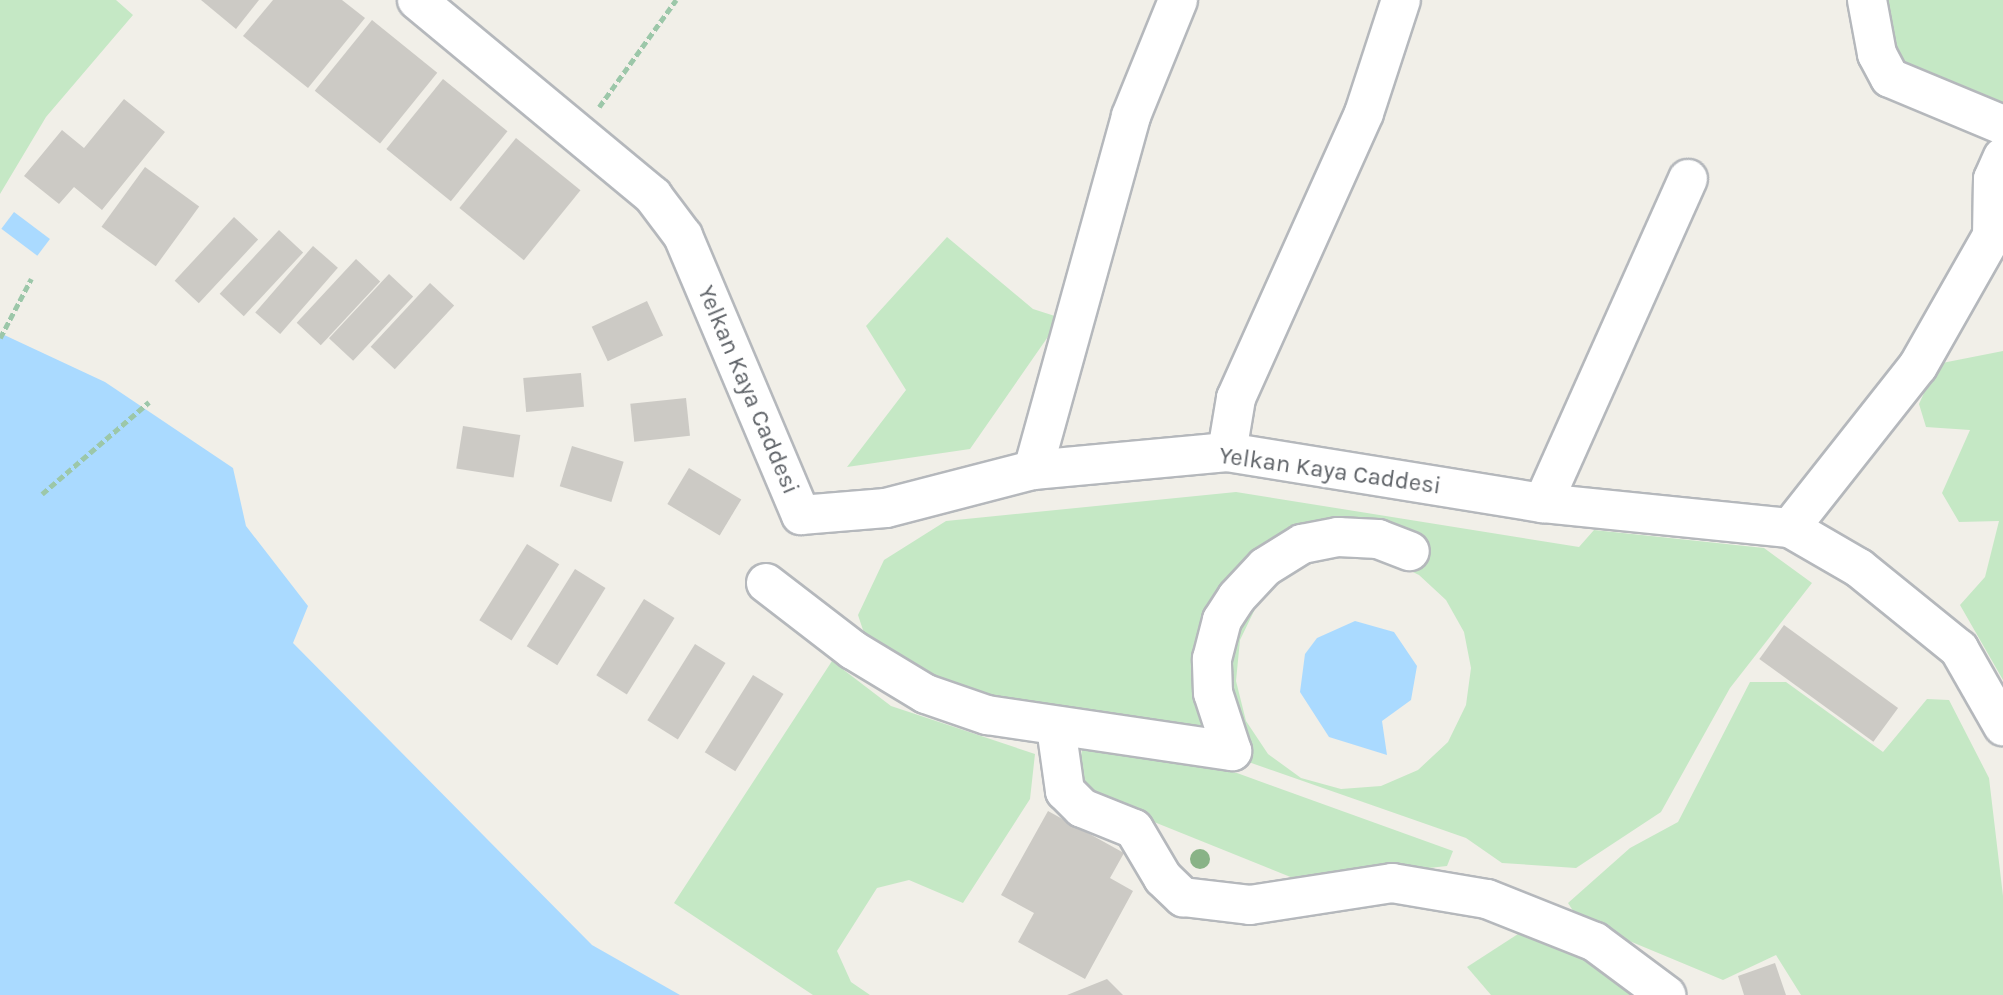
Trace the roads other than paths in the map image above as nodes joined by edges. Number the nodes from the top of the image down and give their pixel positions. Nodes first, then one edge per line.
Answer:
1 (417, 0) edge
2 (1178, 0) edge
3 (1401, 0) edge
4 (1867, 0) edge
5 (2003, 125) edge
6 (2003, 157) edge
7 (1688, 179) dead end
8 (1227, 452) junction
9 (1033, 470) junction
10 (1543, 503) junction
11 (1790, 528) junction
12 (1410, 551) dead end
13 (766, 583) dead end
14 (2003, 726) edge
15 (1056, 727) junction
16 (1666, 995) edge

1 - 9 street, Yelkan Kaya Caddesi
2 - 9 street
3 - 8 street
4 - 5 street
6 - 11 street
7 - 10 street
8 - 9 street, Yelkan Kaya Caddesi
8 - 10 street, Yelkan Kaya Caddesi
10 - 11 street, Yelkan Kaya Caddesi
11 - 14 street
12 - 15 street
13 - 15 street
15 - 16 street

